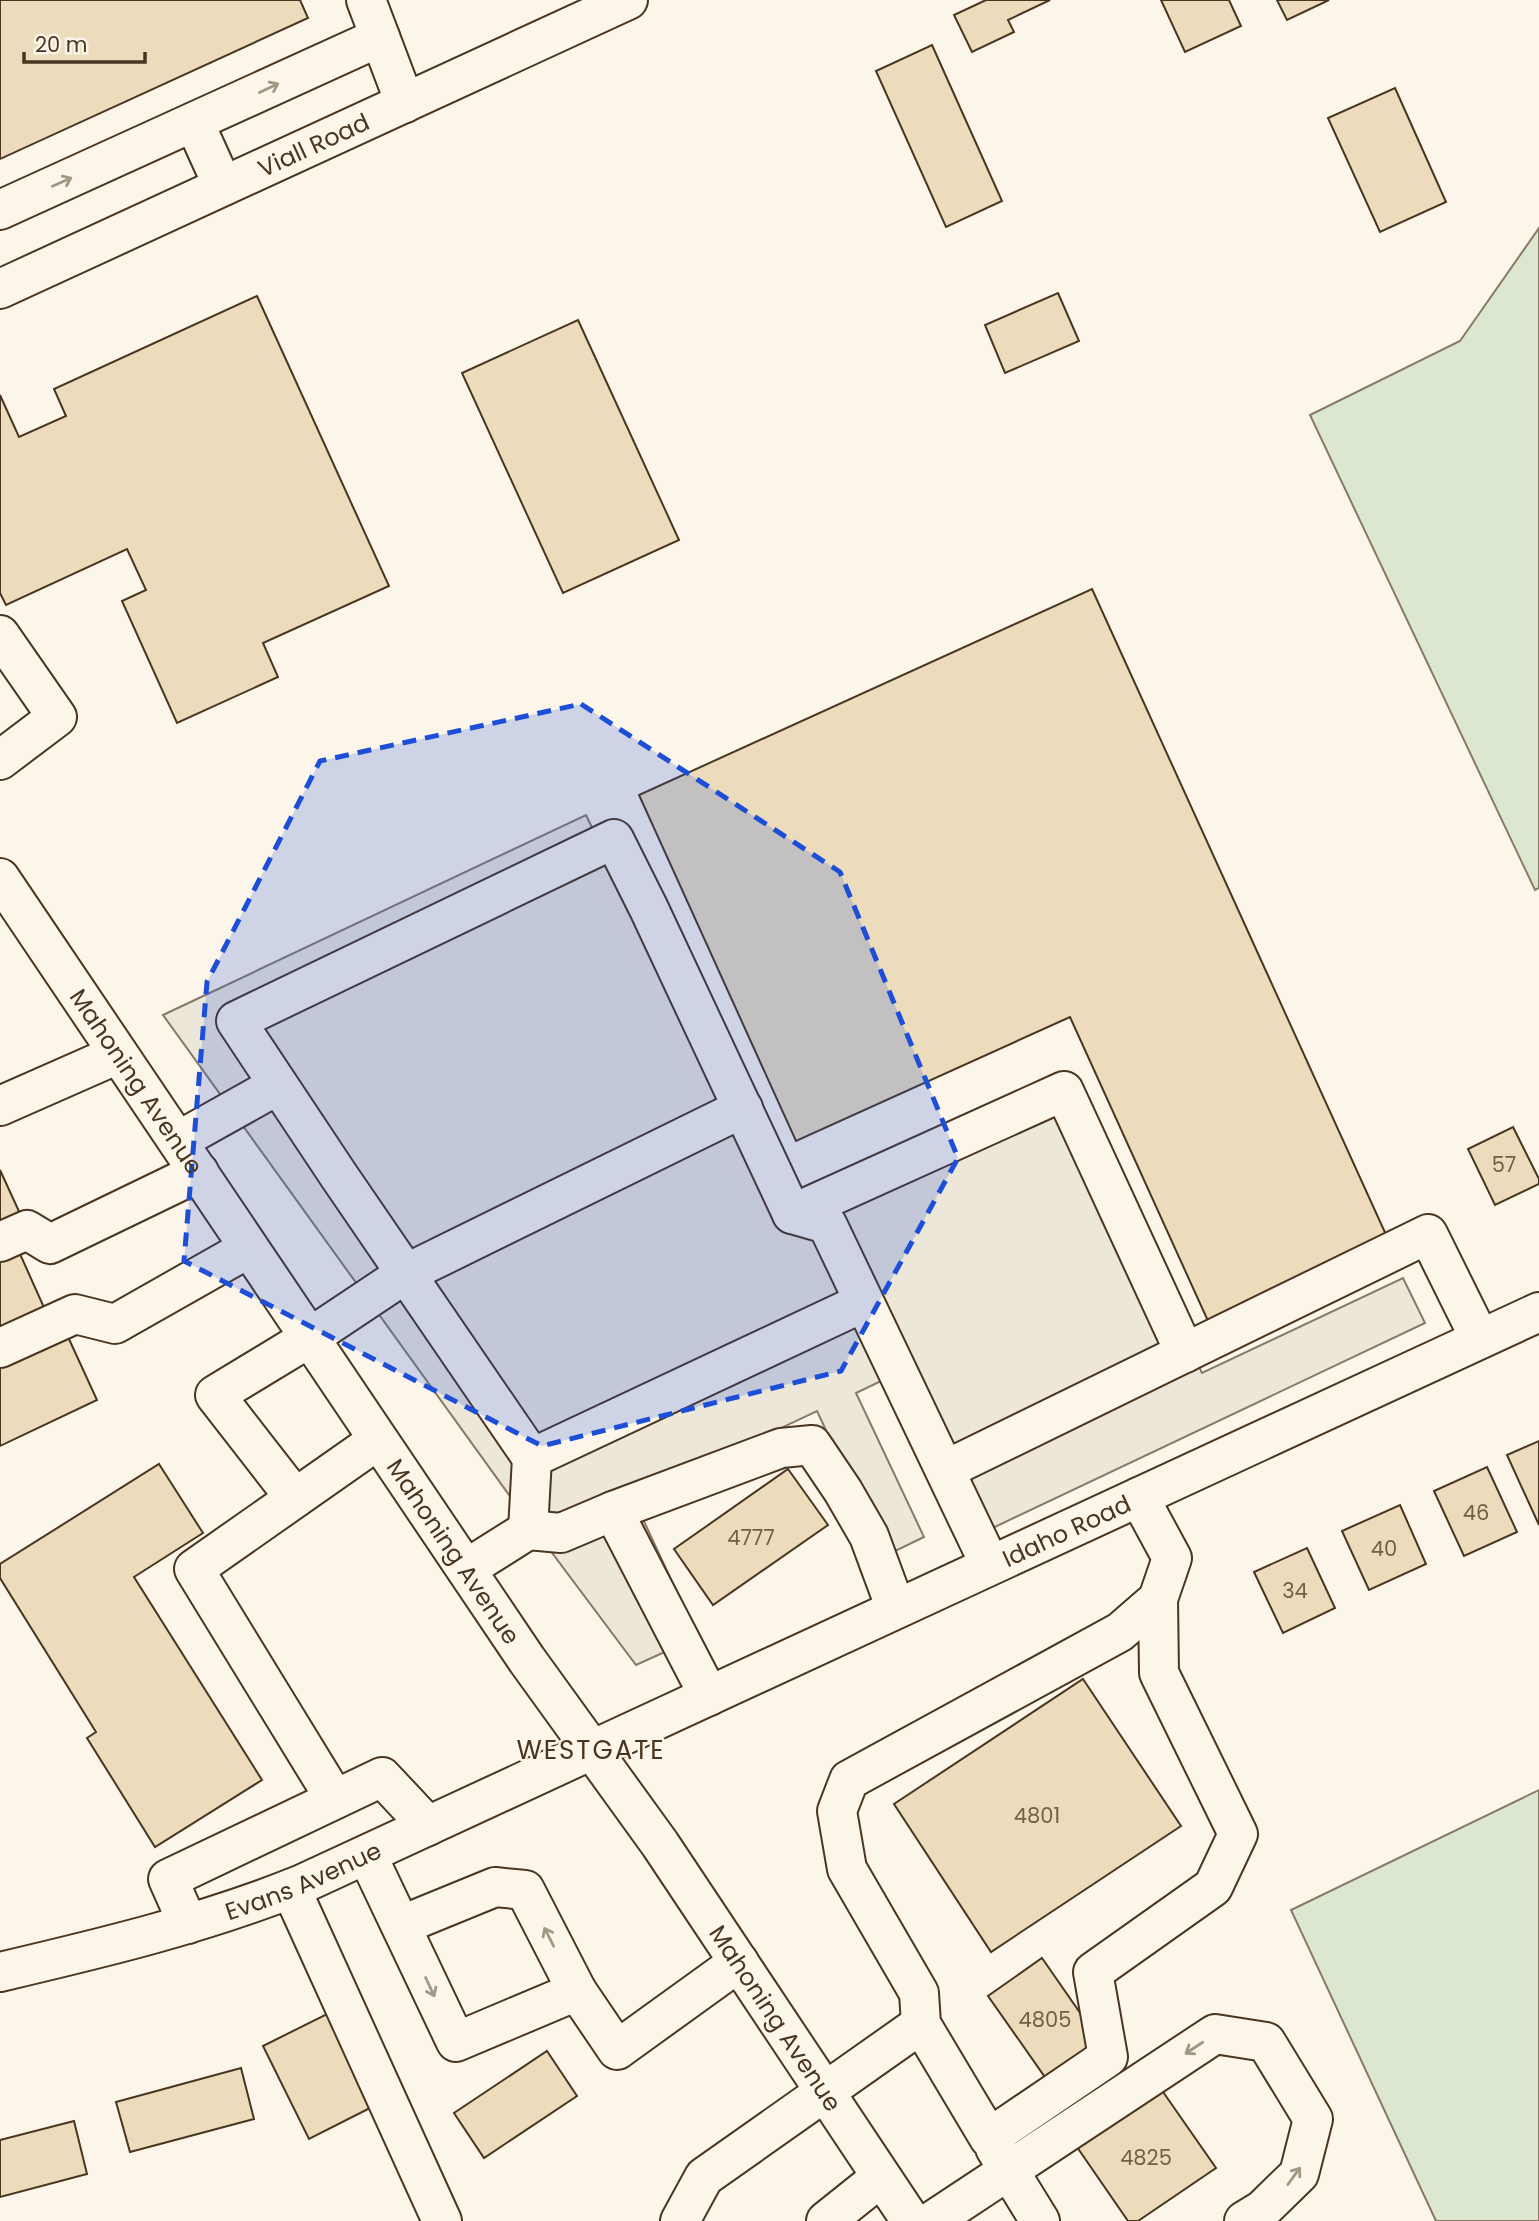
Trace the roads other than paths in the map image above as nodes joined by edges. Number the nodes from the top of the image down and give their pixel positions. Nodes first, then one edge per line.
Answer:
1 (366, 0) edge
2 (628, 0) edge
3 (380, 37) junction
4 (405, 103) junction
5 (194, 122) junction
6 (223, 186) junction
7 (0, 210) edge
8 (0, 289) edge
9 (0, 635) edge
10 (0, 760) edge
11 (0, 878) edge
12 (118, 1054) junction
13 (278, 1085) junction
14 (0, 1106) edge
15 (743, 1108) junction
16 (177, 1141) junction
17 (198, 1172) junction
18 (792, 1214) junction
19 (0, 1242) edge
20 (249, 1248) junction
21 (405, 1274) junction
22 (864, 1302) junction
23 (1539, 1312) edge
24 (310, 1338) junction
25 (1480, 1339) junction
26 (0, 1348) edge
27 (1185, 1353) junction
28 (378, 1440) junction
29 (532, 1458) junction
30 (945, 1470) junction
31 (1139, 1497) junction
32 (295, 1498) junction
33 (613, 1511) junction
34 (528, 1530) junction
35 (990, 1566) junction
36 (466, 1569) junction
37 (1158, 1599) junction
38 (896, 1609) junction
39 (709, 1696) junction
40 (592, 1750) junction
41 (335, 1799) junction
42 (428, 1826) junction
43 (367, 1855) junction
44 (291, 1889) junction
45 (188, 1924) junction
46 (402, 1925) junction
47 (739, 1962) junction
48 (0, 1972) edge
49 (577, 1991) junction
50 (921, 2024) junction
51 (826, 2093) junction
52 (1010, 2154) junction
53 (881, 2177) junction
54 (442, 2221) edge
55 (680, 2221) edge
56 (826, 2221) edge
57 (911, 2221) edge
58 (932, 2221) edge
59 (1040, 2221) edge
60 (1244, 2221) edge

1 - 3 street
2 - 4 street, Viall Road
3 - 4 street
5 -> 3 street
4 - 6 street, Viall Road
5 - 6 street
7 -> 5 street
6 - 8 street, Viall Road
9 - 10 street
11 - 12 street, Mahoning Avenue
12 - 14 street
12 - 16 street, Mahoning Avenue
13 - 15 street
13 - 16 street
13 - 21 street
15 - 18 street
15 - 21 street
16 - 17 street, Mahoning Avenue
17 - 19 street
17 - 20 street, Mahoning Avenue
18 - 22 street
18 - 27 street
20 - 24 street, Mahoning Avenue
20 - 26 street
21 - 24 street
21 - 29 street
22 - 29 street
22 - 30 street
23 - 25 street, Idaho Road
24 - 28 street, Mahoning Avenue
24 - 32 street
25 - 27 street
25 - 31 street, Idaho Road
27 - 30 street
28 - 32 street
28 - 36 street, Mahoning Avenue
29 - 34 street
30 - 35 street
31 - 35 street, Idaho Road
31 - 37 street
32 - 41 street
33 - 34 street
33 - 38 street
33 - 39 street
34 - 36 street
35 - 38 street, Idaho Road
36 - 40 street, Mahoning Avenue
37 - 50 street
37 - 52 street
38 - 39 street, Idaho Road
39 - 40 street, Idaho Road
40 - 42 street, Evans Avenue
40 - 47 street, Mahoning Avenue
41 - 42 street
41 - 45 street
42 - 43 street, Evans Avenue
43 - 44 street, Evans Avenue
43 - 46 street
44 - 45 street, Evans Avenue
44 - 54 street
45 - 48 street, Evans Avenue
49 -> 46 street
46 -> 49 street
47 - 49 street
47 - 51 street, Mahoning Avenue
50 - 51 street
50 - 52 street
51 - 53 street, Mahoning Avenue
51 - 55 street
52 - 58 street
52 - 59 street
60 -> 52 street
53 - 56 street
53 - 57 street, Mahoning Avenue

